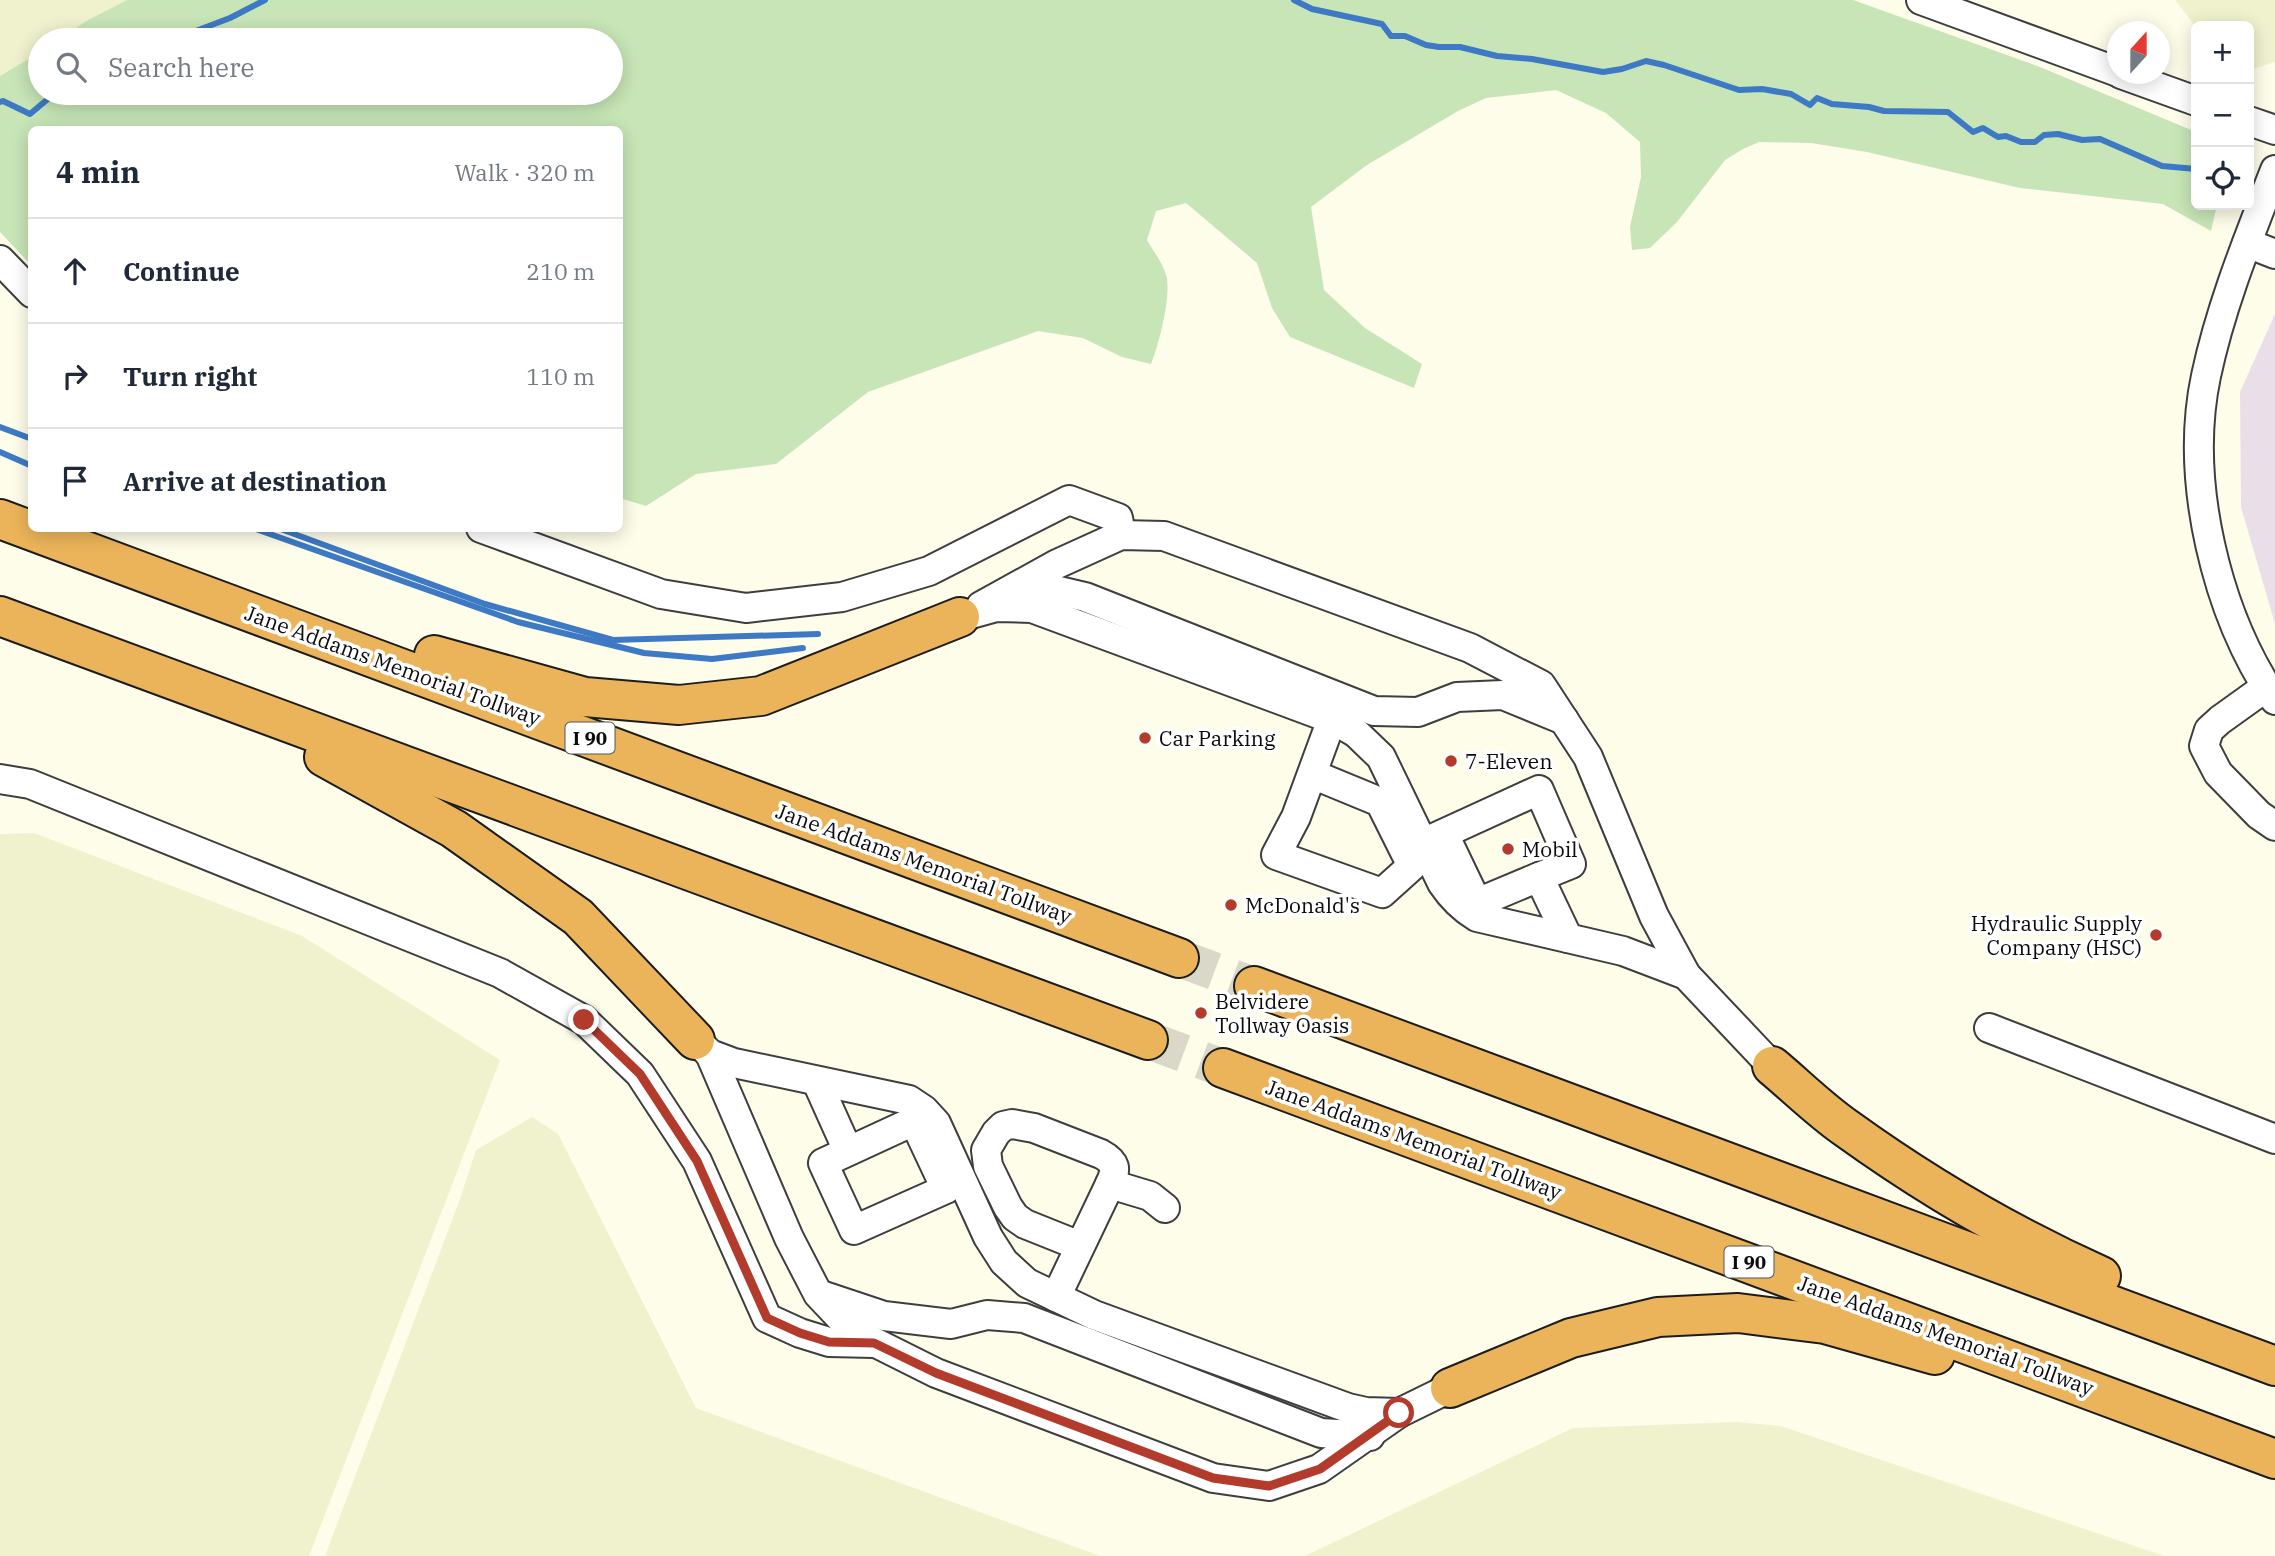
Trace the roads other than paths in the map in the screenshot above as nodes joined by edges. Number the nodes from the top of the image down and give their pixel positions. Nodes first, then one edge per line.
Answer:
1 (1921, 0) edge
2 (2107, 69) edge
3 (2149, 84) edge
4 (2191, 99) edge
5 (2254, 123) edge
6 (2275, 130) edge
7 (2275, 170) edge
8 (2247, 243) junction
9 (2275, 254) edge
10 (0, 260) edge
11 (28, 289) edge
12 (0, 519) edge
13 (28, 530) edge
14 (34, 532) edge
15 (492, 532) edge
16 (42, 535) junction
17 (1121, 536) junction
18 (1011, 589) junction
19 (0, 616) edge
20 (960, 617) junction
21 (51, 635) junction
22 (2270, 694) edge
23 (1332, 719) junction
24 (1564, 720) junction
25 (1312, 774) junction
26 (0, 779) edge
27 (2275, 826) edge
28 (1434, 839) junction
29 (1539, 877) junction
30 (1568, 938) junction
31 (1179, 958) tunnel mouth
32 (1686, 975) junction
33 (1254, 986) tunnel mouth
34 (1989, 1028) dead end
35 (1148, 1040) tunnel mouth
36 (702, 1046) junction
37 (1772, 1066) joint
38 (1223, 1068) tunnel mouth
39 (817, 1082) junction
40 (2275, 1139) edge
41 (848, 1151) junction
42 (954, 1184) junction
43 (1110, 1184) junction
44 (1166, 1208) dead end
45 (1080, 1246) junction
46 (818, 1294) junction
47 (1056, 1297) junction
48 (874, 1343) junction
49 (2275, 1355) edge
50 (2275, 1366) edge
51 (1450, 1388) joint
52 (1399, 1413) junction
53 (1370, 1436) junction
54 (2275, 1458) edge
55 (2275, 1466) edge

1 - 2 street
3 - 4 street
5 - 6 street
7 - 8 street
8 - 9 street
8 - 22 street
10 - 11 street
12 - 13 highway, Jane Addams Memorial Tollway / I 90
14 - 16 highway, Jane Addams Memorial Tollway / I 90
15 - 17 street
16 - 20 highway
16 - 31 highway, Jane Addams Memorial Tollway / I 90
17 - 18 street
17 - 24 street
18 - 20 street
18 - 24 street
19 - 21 highway
20 - 23 street
21 - 35 highway
21 - 36 highway
22 - 27 street
23 - 25 street
23 - 28 street
24 - 32 street
25 - 25 street
26 - 48 street
28 - 29 street
28 - 29 street
28 - 30 street
29 - 30 street
30 - 32 street
32 - 37 street
33 - 50 highway
34 - 40 street
36 - 39 street
36 - 46 street
37 - 49 highway
38 - 54 highway, Jane Addams Memorial Tollway / I 90
39 - 41 street
39 - 42 street
41 - 42 street
41 - 42 street
42 - 47 street
43 - 44 street
43 - 45 street
43 - 45 street
45 - 47 street
46 - 48 street
46 - 53 street
47 - 52 street
48 - 53 street
51 - 52 street
51 - 55 highway
52 - 53 street

